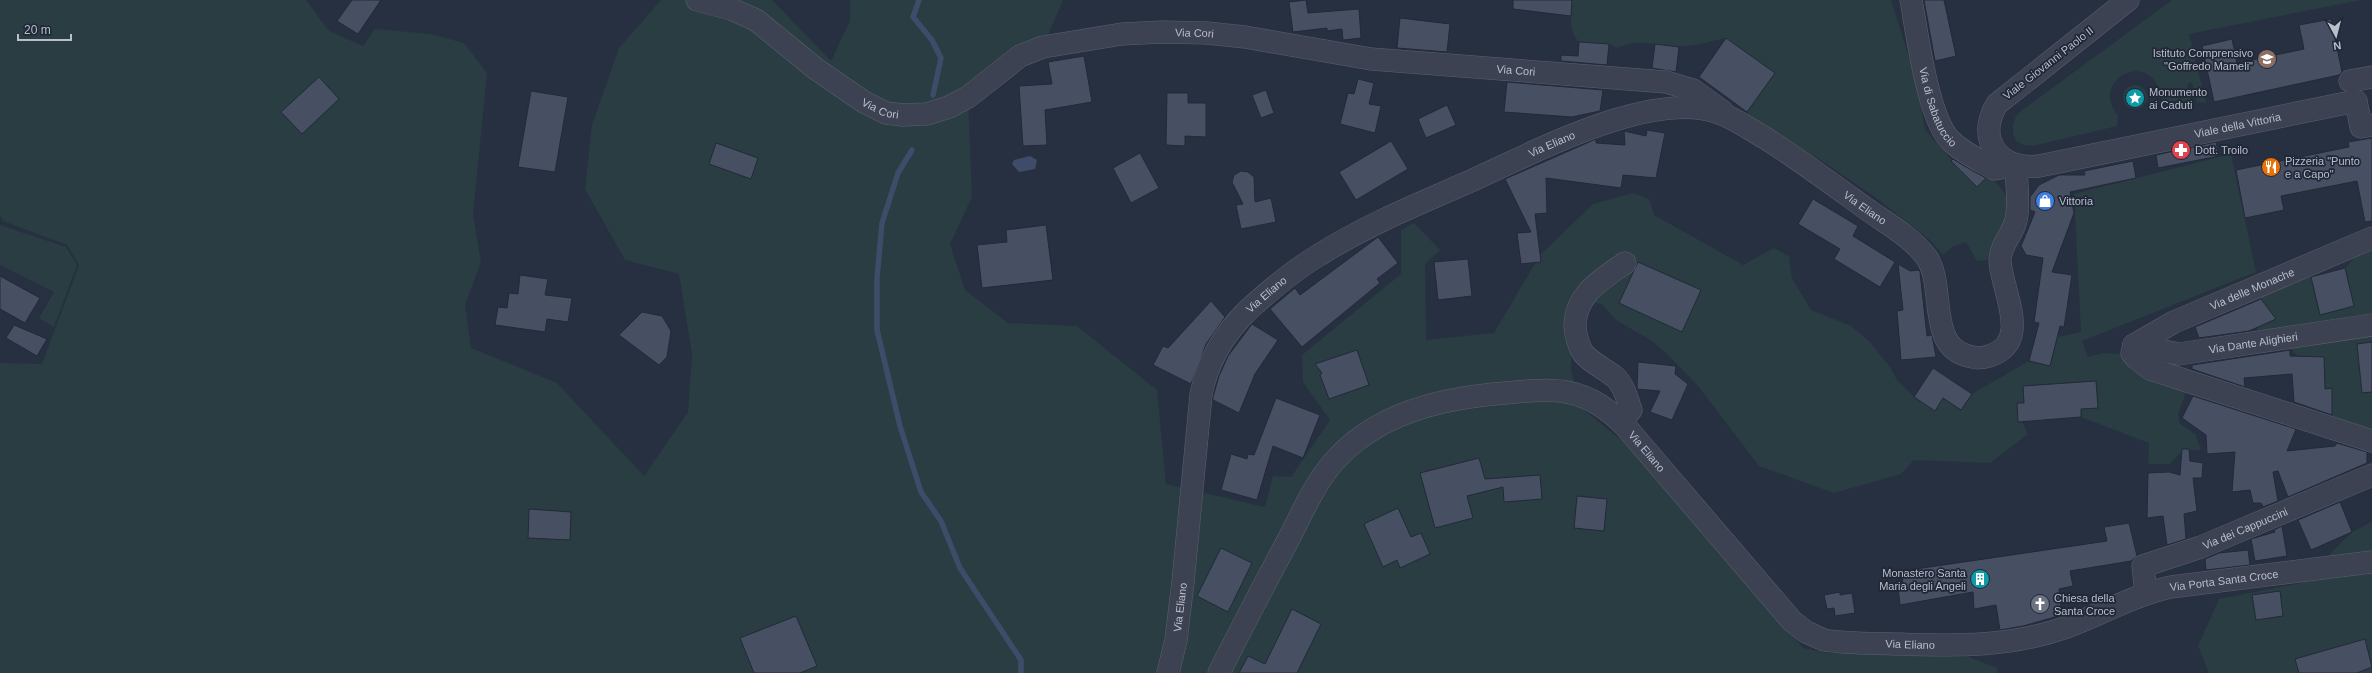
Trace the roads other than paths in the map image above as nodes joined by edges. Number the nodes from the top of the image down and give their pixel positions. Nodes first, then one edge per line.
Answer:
1 (697, 0) edge
2 (1911, 0) edge
3 (2128, 0) edge
4 (2372, 77) edge
5 (2350, 81) dead end
6 (1733, 119) junction
7 (2367, 126) edge
8 (2068, 159) joint
9 (2009, 162) junction
10 (2372, 238) edge
11 (1625, 263) dead end
12 (2372, 325) edge
13 (2134, 345) junction
14 (1620, 420) junction
15 (2372, 441) edge
16 (2372, 475) edge
17 (2372, 562) edge
18 (2146, 594) junction
19 (2081, 621) joint
20 (1168, 673) edge
21 (1219, 673) edge

1 - 6 street, Via Cori
2 - 9 street, Via di Sabatuccio
3 - 9 street, Viale Giovanni Paolo II
4 - 5 street
6 - 9 street, Via Eliano
6 - 20 street, Via Eliano
7 - 8 street, Viale della Vittoria
8 - 9 street, Via di Sabatuccio
10 - 13 street, Via delle Monache
11 - 14 street
12 - 13 street, Via Dante Alighieri
13 - 15 street
14 - 19 street, Via Eliano
14 - 21 street, Via Eliano
16 - 18 street, Via dei Cappuccini
17 - 18 street, Via Porta Santa Croce
18 - 19 street, Via Porta Santa Croce

